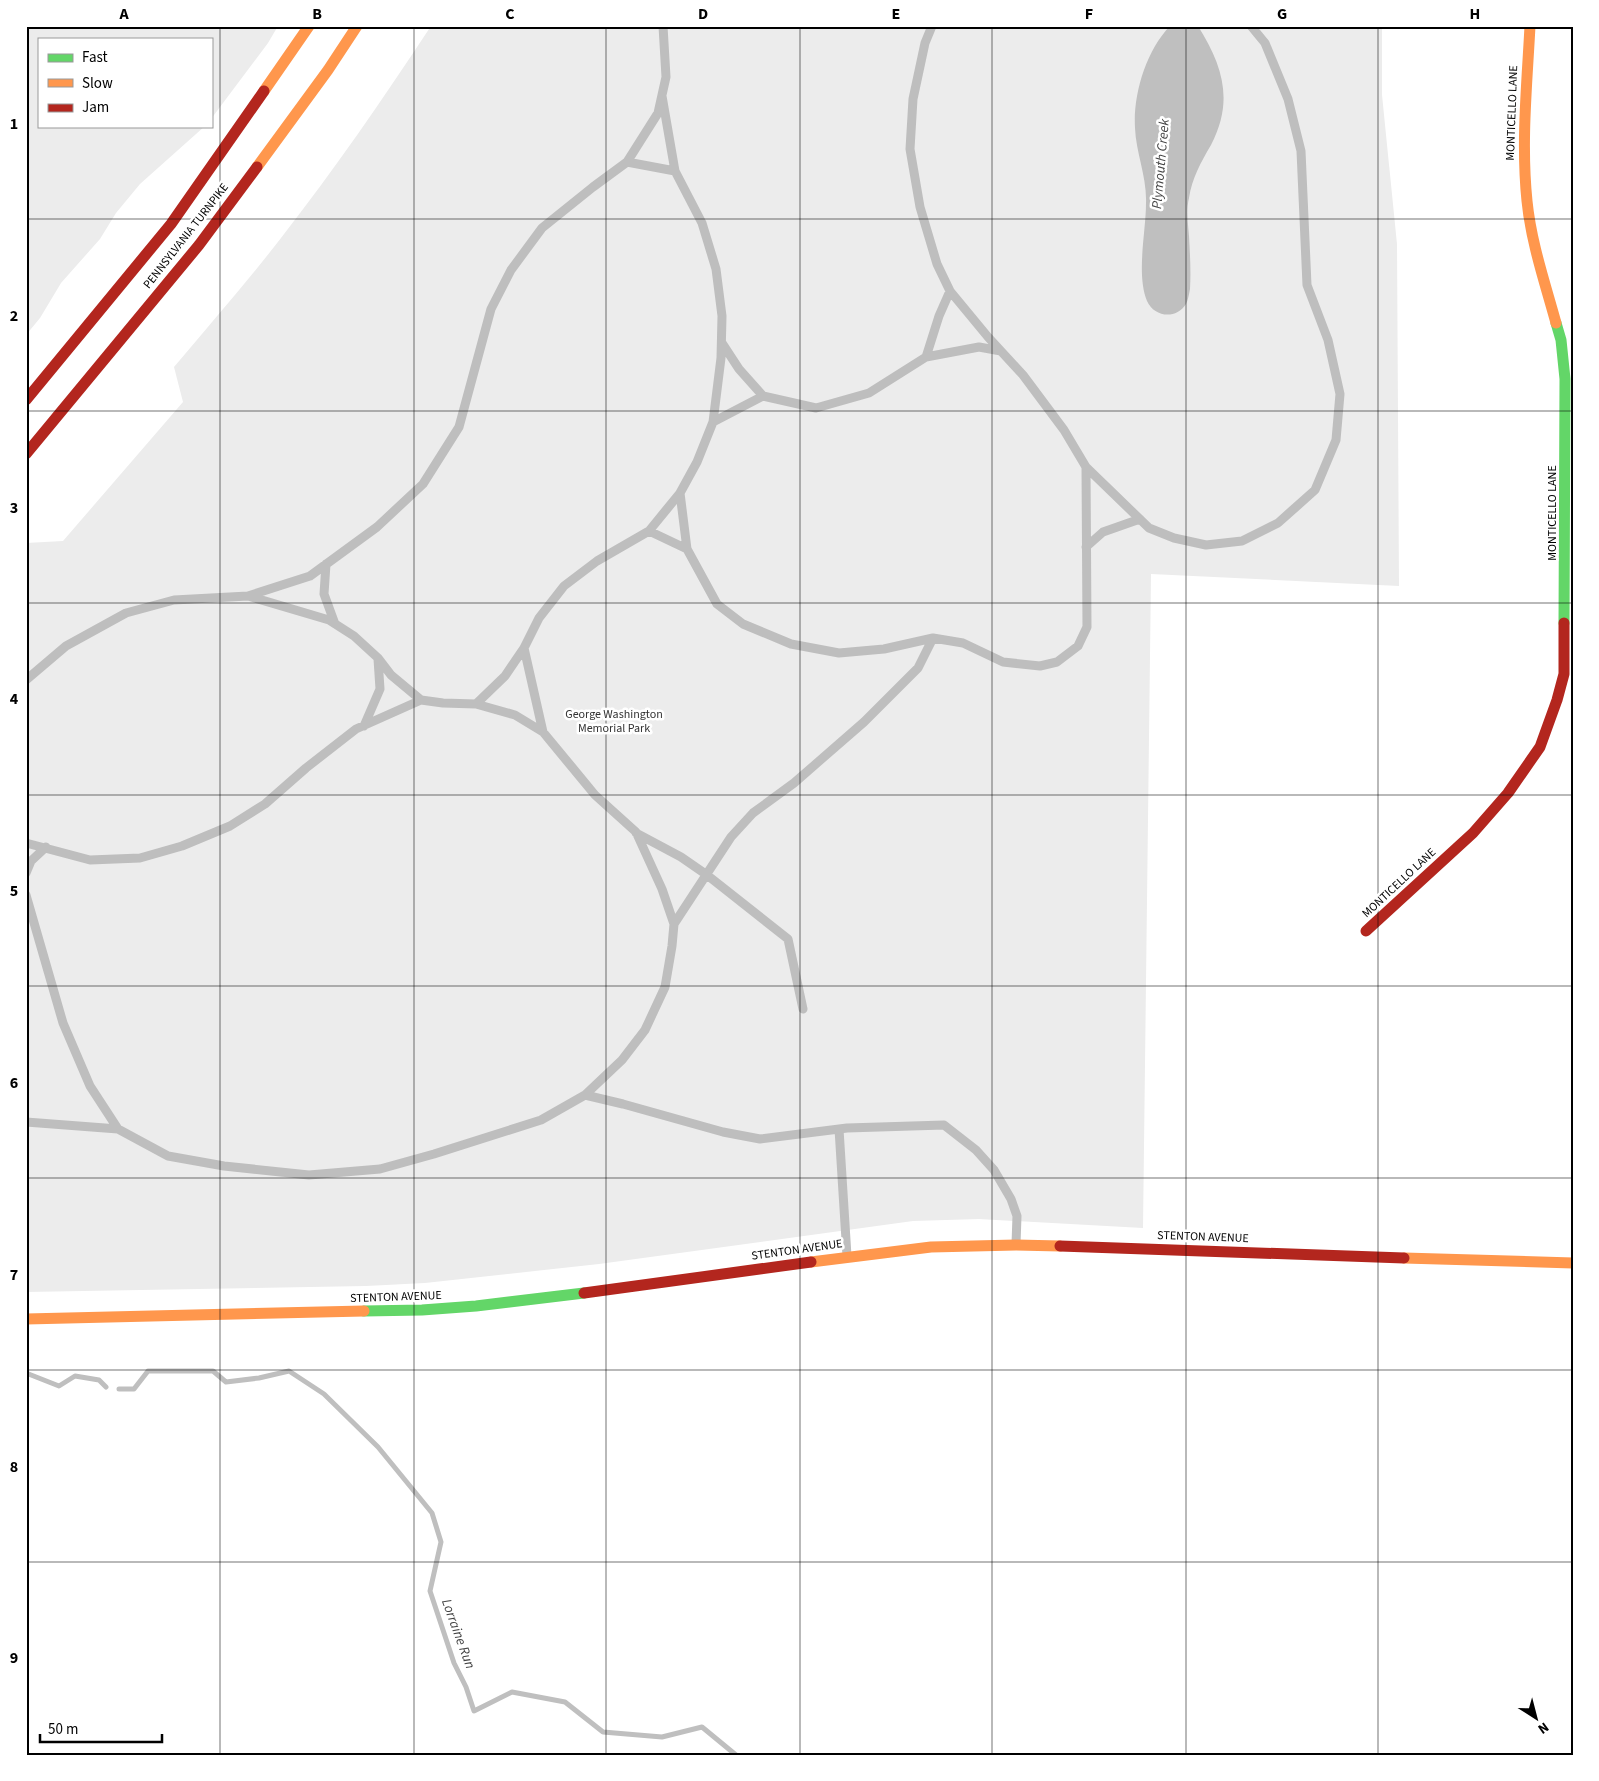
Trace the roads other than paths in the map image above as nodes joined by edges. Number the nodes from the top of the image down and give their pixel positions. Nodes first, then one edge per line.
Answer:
1 (309, 26) edge
2 (357, 26) edge
3 (663, 26) edge
4 (932, 26) edge
5 (1251, 26) edge
6 (1530, 26) edge
7 (662, 96) junction
8 (627, 162) junction
9 (675, 171) junction
10 (950, 291) junction
11 (722, 343) junction
12 (1001, 351) junction
13 (926, 357) junction
14 (763, 396) junction
15 (26, 400) edge
16 (713, 422) junction
17 (26, 454) edge
18 (1086, 467) junction
19 (680, 493) junction
20 (1140, 519) junction
21 (649, 531) junction
22 (1086, 547) junction
23 (687, 549) junction
24 (326, 564) junction
25 (248, 596) junction
26 (335, 624) junction
27 (933, 638) junction
28 (524, 648) junction
29 (378, 658) junction
30 (26, 680) edge
31 (421, 700) junction
32 (476, 704) junction
33 (364, 726) junction
34 (542, 732) junction
35 (636, 832) junction
36 (26, 843) edge
37 (46, 847) junction
38 (26, 873) edge
39 (707, 875) junction
40 (26, 895) edge
41 (674, 924) junction
42 (1366, 931) dead end
43 (804, 1009) dead end
44 (585, 1096) junction
45 (26, 1122) edge
46 (118, 1129) junction
47 (839, 1129) junction
48 (1016, 1244) junction
49 (847, 1257) junction
50 (1573, 1263) edge
51 (26, 1319) edge

1 - 15 main road, PENNSYLVANIA TURNPIKE
2 - 17 main road, PENNSYLVANIA TURNPIKE
3 - 7 lane
4 - 10 lane
5 - 20 lane
6 - 42 main road, MONTICELLO LANE
7 - 8 lane
7 - 9 lane
8 - 9 lane
8 - 24 lane
9 - 11 lane
10 - 12 lane
10 - 13 lane
11 - 14 lane
11 - 16 lane
12 - 13 lane
12 - 18 lane
13 - 14 lane
14 - 16 lane
16 - 19 lane
18 - 20 lane
18 - 22 lane
19 - 21 lane
19 - 23 lane
20 - 22 lane
21 - 23 lane
21 - 28 lane
22 - 27 lane
23 - 27 lane
24 - 25 lane
24 - 26 lane
25 - 26 lane
25 - 30 lane
26 - 29 lane
27 - 39 lane
28 - 32 lane
28 - 34 lane
29 - 31 lane
29 - 33 lane
31 - 32 lane
31 - 33 lane
32 - 34 lane
33 - 37 lane
34 - 35 lane
35 - 39 lane
35 - 41 lane
36 - 37 lane
37 - 38 lane
39 - 41 lane
39 - 43 lane
40 - 46 lane
41 - 44 lane
44 - 46 lane
44 - 47 lane
45 - 46 lane
47 - 48 lane
47 - 49 lane
48 - 49 main road, STENTON AVENUE
48 - 50 main road, STENTON AVENUE
49 - 51 main road, STENTON AVENUE

